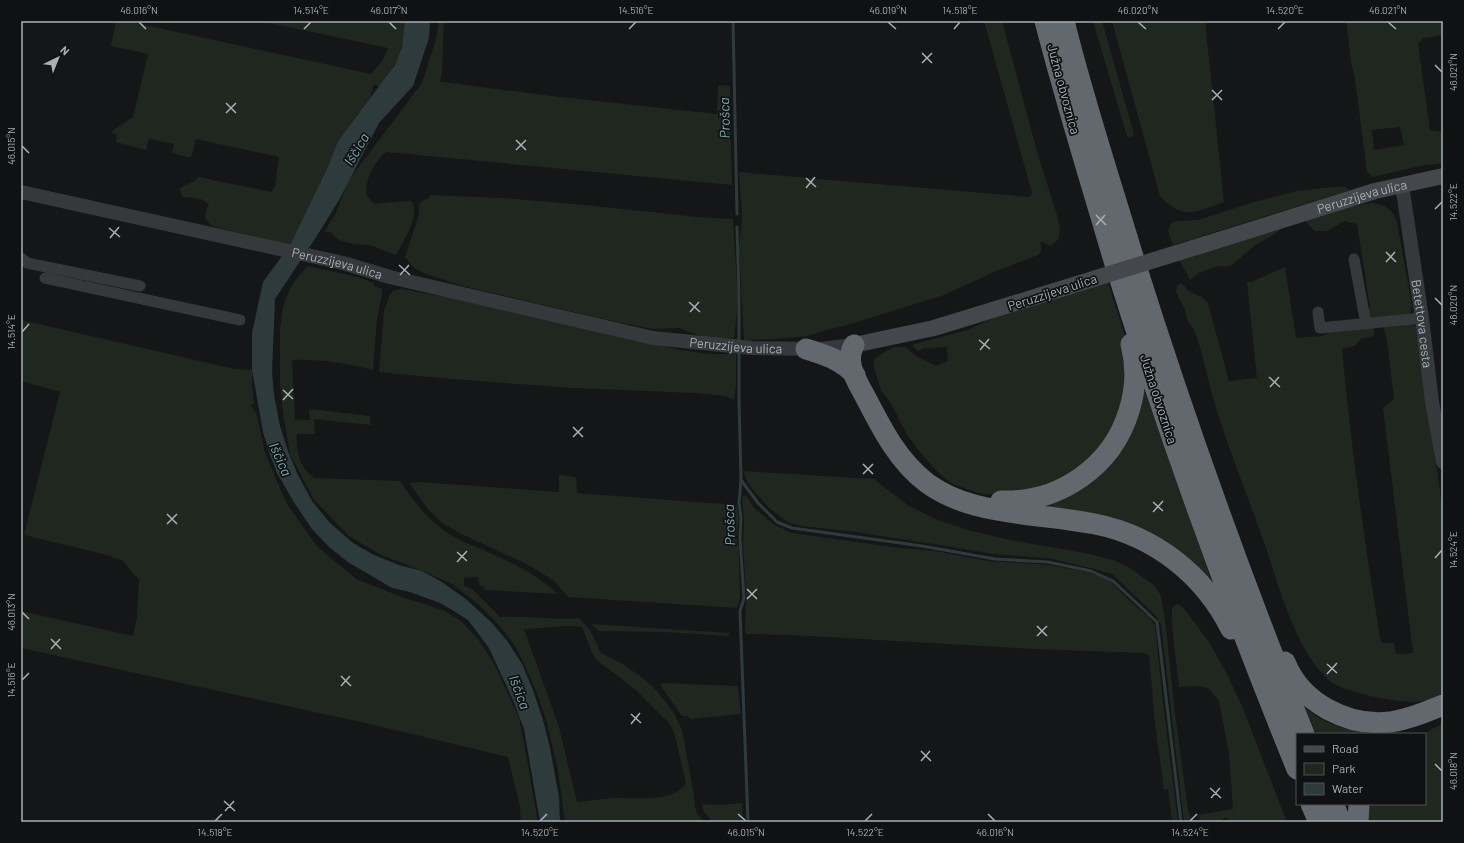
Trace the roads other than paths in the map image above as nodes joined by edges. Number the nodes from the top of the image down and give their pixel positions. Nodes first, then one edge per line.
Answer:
1 (1045, 21) edge
2 (1064, 21) edge
3 (1443, 176) edge
4 (1402, 185) junction
5 (21, 194) edge
6 (21, 258) edge
7 (1354, 259) dead end
8 (45, 278) dead end
9 (140, 286) dead end
10 (1129, 308) junction
11 (1318, 312) dead end
12 (1422, 318) junction
13 (240, 320) dead end
14 (1366, 324) junction
15 (856, 344) junction
16 (806, 349) junction
17 (855, 375) junction
18 (1443, 462) edge
19 (1248, 590) junction
20 (1268, 698) junction
21 (1443, 705) edge
22 (1443, 714) edge
23 (1304, 733) edge
24 (1409, 733) edge
25 (1296, 767) edge
26 (1311, 805) edge
27 (1333, 805) edge
28 (1359, 805) edge
29 (1319, 822) edge
30 (1341, 822) edge
31 (1358, 822) edge

1 - 10 highway, Južna obvoznica
2 - 19 highway, Južna obvoznica
3 - 4 main road, Peruzzijeva ulica
4 - 12 street, Betettova cesta
4 - 15 main road, Peruzzijeva ulica, bridge
5 - 16 street, Peruzzijeva ulica
6 - 9 street
7 - 14 street
8 - 13 street
10 - 15 highway
10 - 20 highway, Južna obvoznica
11 - 14 street
12 - 14 street
12 - 18 street, Betettova cesta
15 - 16 street, Peruzzijeva ulica
15 - 17 highway
16 - 17 highway
17 - 20 highway
19 - 21 highway
19 - 23 highway, Južna obvoznica
20 - 25 highway, Južna obvoznica
22 - 24 highway
26 - 29 highway
27 - 30 highway
28 - 31 highway

